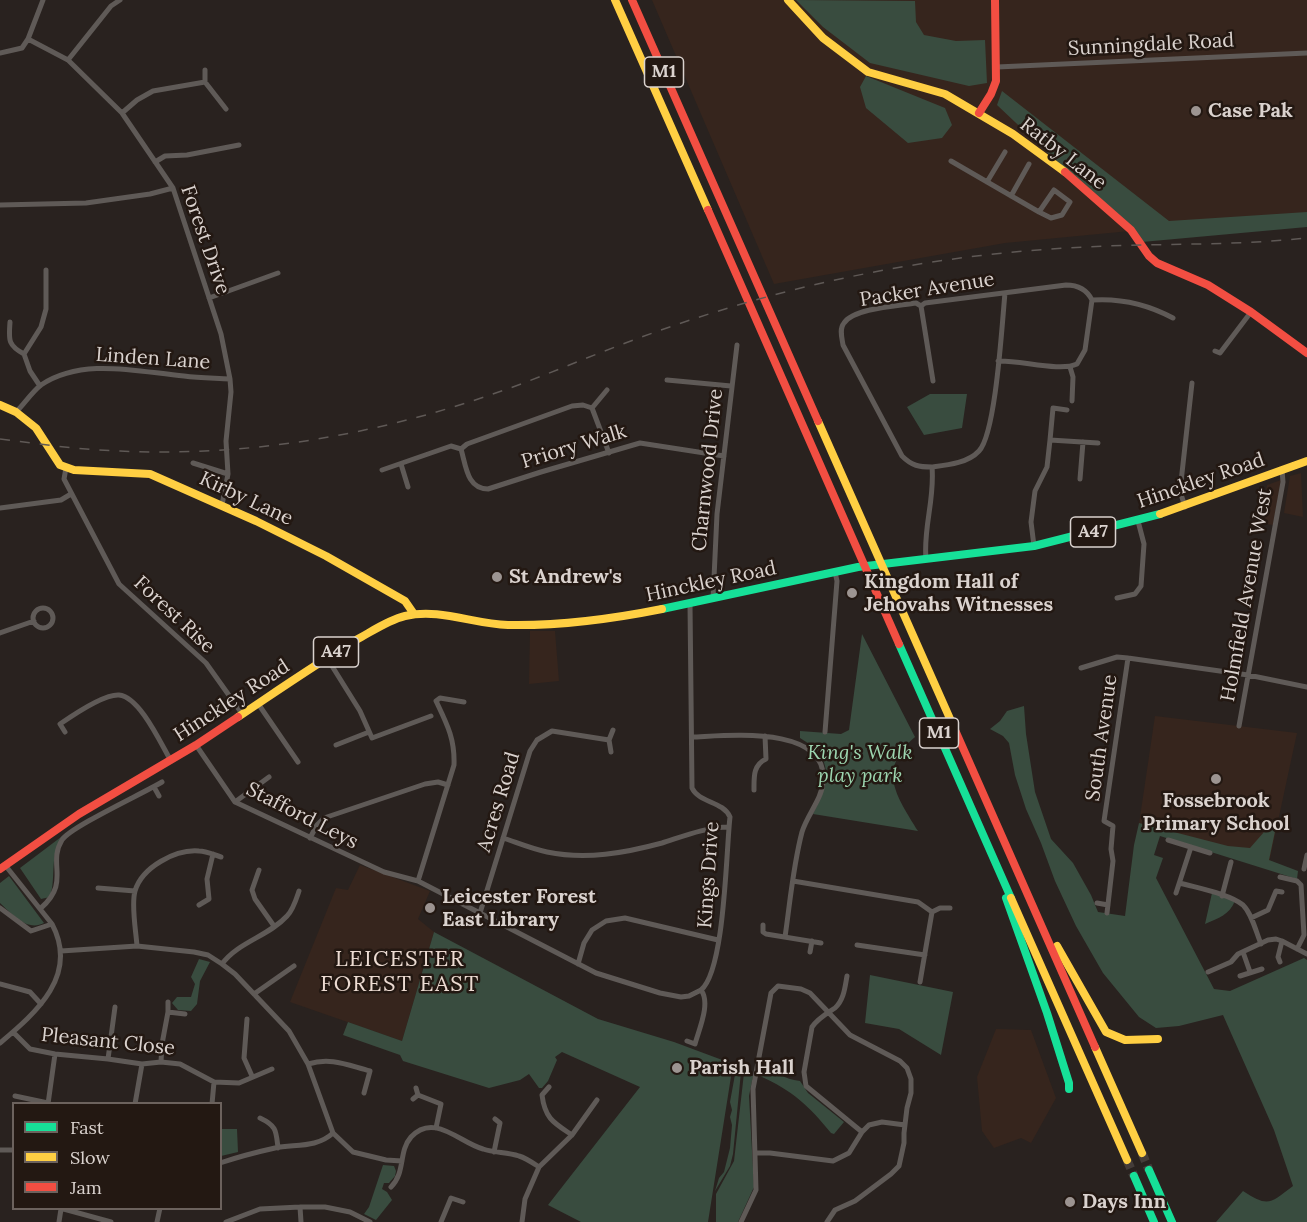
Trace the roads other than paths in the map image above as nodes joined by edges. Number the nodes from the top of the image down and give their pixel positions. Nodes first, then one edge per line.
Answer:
1 (43, 0) edge
2 (120, 0) edge
3 (615, 0) edge
4 (632, 0) edge
5 (788, 0) edge
6 (995, 0) edge
7 (28, 39) junction
8 (0, 53) edge
9 (1307, 53) edge
10 (68, 60) junction
11 (997, 67) junction
12 (205, 70) dead end
13 (205, 82) junction
14 (226, 109) dead end
15 (122, 113) junction
16 (979, 113) junction
17 (239, 145) dead end
18 (1005, 152) dead end
19 (951, 161) dead end
20 (155, 162) junction
21 (1029, 164) dead end
22 (987, 182) junction
23 (173, 188) junction
24 (1011, 196) junction
25 (0, 205) edge
26 (1039, 212) junction
27 (46, 270) dead end
28 (278, 273) dead end
29 (1005, 293) junction
30 (209, 298) junction
31 (1092, 300) junction
32 (921, 306) junction
33 (1251, 312) junction
34 (1173, 318) dead end
35 (10, 322) dead end
36 (737, 345) dead end
37 (1215, 351) dead end
38 (1307, 353) edge
39 (24, 354) junction
40 (998, 361) junction
41 (1070, 367) junction
42 (230, 379) junction
43 (667, 380) dead end
44 (933, 381) dead end
45 (1192, 383) dead end
46 (40, 386) junction
47 (731, 386) junction
48 (607, 390) dead end
49 (1072, 400) dead end
50 (0, 405) edge
51 (592, 408) junction
52 (1067, 410) dead end
53 (16, 412) junction
54 (1050, 440) junction
55 (1083, 442) junction
56 (1098, 443) dead end
57 (460, 449) junction
58 (609, 453) junction
59 (724, 456) junction
60 (1307, 461) edge
61 (193, 463) dead end
62 (401, 464) junction
63 (932, 467) junction
64 (66, 468) junction
65 (382, 470) dead end
66 (1282, 470) junction
67 (228, 474) junction
68 (1080, 479) dead end
69 (408, 487) dead end
70 (71, 494) junction
71 (222, 505) junction
72 (1185, 507) junction
73 (0, 508) edge
74 (1138, 521) junction
75 (1034, 546) junction
76 (926, 559) junction
77 (839, 571) junction
78 (1117, 598) dead end
79 (713, 599) junction
80 (690, 604) junction
81 (414, 614) junction
82 (34, 621) dead end
83 (0, 633) edge
84 (327, 658) junction
85 (1128, 658) junction
86 (1081, 668) dead end
87 (1248, 675) junction
88 (1307, 687) edge
89 (464, 702) dead end
90 (260, 705) junction
91 (243, 715) junction
92 (431, 716) dead end
93 (1239, 726) dead end
94 (613, 730) dead end
95 (65, 732) dead end
96 (369, 732) junction
97 (825, 732) dead end
98 (765, 736) junction
99 (692, 737) junction
100 (609, 740) junction
101 (196, 745) junction
102 (336, 745) dead end
103 (611, 752) dead end
104 (766, 759) junction
105 (171, 761) junction
106 (774, 761) dead end
107 (298, 762) dead end
108 (269, 777) dead end
109 (162, 782) dead end
110 (448, 785) junction
111 (154, 787) junction
112 (754, 790) dead end
113 (159, 796) dead end
114 (235, 802) junction
115 (729, 827) junction
116 (310, 838) junction
117 (503, 838) junction
118 (1168, 840) dead end
119 (990, 846) junction
120 (1191, 847) junction
121 (1210, 853) dead end
122 (213, 854) junction
123 (1307, 855) edge
124 (221, 857) dead end
125 (1232, 862) dead end
126 (2, 867) edge
127 (1229, 869) junction
128 (1304, 869) dead end
129 (259, 870) dead end
130 (1238, 872) dead end
131 (1280, 877) dead end
132 (107, 880) dead end
133 (418, 881) junction
134 (793, 881) junction
135 (1180, 883) junction
136 (98, 888) dead end
137 (106, 889) junction
138 (135, 891) junction
139 (299, 891) dead end
140 (1282, 892) dead end
141 (1176, 893) dead end
142 (1222, 896) junction
143 (1294, 896) dead end
144 (1301, 896) junction
145 (296, 901) junction
146 (303, 903) dead end
147 (1097, 903) dead end
148 (199, 905) dead end
149 (1108, 905) junction
150 (0, 908) edge
151 (41, 908) junction
152 (950, 908) dead end
153 (1035, 908) junction
154 (932, 912) junction
155 (480, 913) junction
156 (1107, 913) dead end
157 (1251, 918) junction
158 (52, 924) junction
159 (763, 925) dead end
160 (274, 926) junction
161 (785, 937) junction
162 (718, 940) junction
163 (1282, 941) junction
164 (812, 942) junction
165 (821, 943) dead end
166 (1261, 944) junction
167 (857, 945) dead end
168 (137, 946) junction
169 (1297, 949) junction
170 (62, 951) junction
171 (810, 952) dead end
172 (1243, 952) junction
173 (1307, 954) edge
174 (925, 955) junction
175 (1212, 961) dead end
176 (1280, 962) dead end
177 (222, 964) junction
178 (578, 964) junction
179 (294, 966) dead end
180 (1216, 969) junction
181 (1262, 969) dead end
182 (1208, 972) dead end
183 (1253, 974) junction
184 (847, 976) dead end
185 (1240, 976) dead end
186 (920, 982) dead end
187 (0, 984) edge
188 (701, 990) junction
189 (254, 994) junction
190 (168, 1002) dead end
191 (41, 1004) junction
192 (116, 1007) dead end
193 (828, 1011) junction
194 (168, 1012) junction
195 (185, 1014) dead end
196 (248, 1019) dead end
197 (13, 1032) junction
198 (1158, 1039) dead end
199 (687, 1041) dead end
200 (0, 1043) edge
201 (695, 1044) junction
202 (704, 1047) dead end
203 (55, 1054) junction
204 (108, 1059) junction
205 (161, 1062) junction
206 (142, 1064) junction
207 (308, 1064) junction
208 (272, 1069) dead end
209 (252, 1076) junction
210 (214, 1082) junction
211 (549, 1087) dead end
212 (416, 1088) dead end
213 (1069, 1089) dead end
214 (364, 1093) dead end
215 (15, 1096) dead end
216 (445, 1096) dead end
217 (597, 1100) dead end
218 (43, 1102) edge
219 (48, 1102) edge
220 (135, 1102) edge
221 (212, 1102) edge
222 (441, 1104) junction
223 (260, 1118) dead end
224 (500, 1121) dead end
225 (905, 1125) junction
226 (436, 1128) junction
227 (862, 1132) junction
228 (333, 1133) junction
229 (572, 1135) junction
230 (278, 1148) junction
231 (494, 1152) junction
232 (755, 1153) junction
233 (1142, 1153) tunnel mouth
234 (1127, 1160) tunnel mouth
235 (402, 1161) junction
236 (222, 1162) edge
237 (539, 1167) junction
238 (1149, 1170) tunnel mouth
239 (1134, 1176) tunnel mouth
240 (391, 1187) dead end
241 (463, 1202) dead end
242 (300, 1207) junction
243 (86, 1211) edge
244 (111, 1222) edge
245 (226, 1222) edge
246 (301, 1222) edge
247 (370, 1222) edge
248 (441, 1222) edge
249 (522, 1222) edge
250 (741, 1222) edge
251 (827, 1222) edge
252 (1154, 1222) edge
253 (1172, 1222) edge

1 - 7 street
2 - 10 street
3 - 119 main road, M1
4 - 153 main road, M1
5 - 16 main road, Ratby Lane
6 - 11 main road
7 - 8 street
7 - 10 street, Forest Drive
9 - 11 street, Sunningdale Road
10 - 15 street, Forest Drive
11 - 16 main road
12 - 13 street
13 - 14 street
13 - 15 street
15 - 20 street, Forest Drive
16 - 33 main road, Ratby Lane
17 - 20 street
18 - 22 street
19 - 22 street
20 - 23 street, Forest Drive
21 - 24 street
22 - 24 street
23 - 25 street
23 - 30 street, Forest Drive
24 - 26 street
26 - 26 street
27 - 39 street
28 - 30 street
29 - 31 street, Packer Avenue
29 - 32 street, Packer Avenue
29 - 40 street
30 - 42 street, Forest Drive
31 - 34 street
31 - 41 street
32 - 44 street
32 - 63 street, Packer Avenue
33 - 37 street
33 - 38 main road, Ratby Lane
35 - 39 street
36 - 47 street, Charnwood Drive
39 - 46 street
40 - 41 street
40 - 63 street
41 - 49 street
42 - 46 street, Linden Lane
42 - 67 street, Forest Drive
43 - 47 street
45 - 72 street
46 - 53 street, Linden Lane
47 - 59 street, Charnwood Drive
48 - 51 street
50 - 53 main road
51 - 57 street
51 - 58 street
52 - 54 street
53 - 64 main road
54 - 55 street
54 - 75 street
55 - 56 street
55 - 68 street
57 - 58 street, Priory Walk
57 - 62 street
58 - 59 street, Priory Walk
59 - 79 street, Charnwood Drive
60 - 66 main road, Hinckley Road / A47
61 - 67 street
62 - 65 street
62 - 69 street
63 - 76 street
64 - 70 street, Forest Rise
64 - 71 main road, Kirby Lane
66 - 72 main road, Hinckley Road / A47
66 - 87 street, Holmfield Avenue West
67 - 71 street, Forest Drive
70 - 73 street
70 - 91 street, Forest Rise
71 - 81 main road, Kirby Lane
72 - 74 main road, Hinckley Road / A47
74 - 75 main road, Hinckley Road / A47
74 - 78 street
75 - 76 main road, Hinckley Road / A47
76 - 77 main road, Hinckley Road / A47
77 - 79 main road, Hinckley Road / A47
77 - 97 street
79 - 80 main road, Hinckley Road / A47
80 - 81 main road, Hinckley Road / A47
80 - 99 street, Kings Drive
81 - 84 main road, Hinckley Road / A47
82 - 83 street
84 - 90 main road, Hinckley Road / A47
84 - 96 street
85 - 86 street
85 - 87 street
85 - 149 street, South Avenue
87 - 88 street
87 - 93 street, Holmfield Avenue West
89 - 110 street
90 - 91 main road, Hinckley Road / A47
90 - 107 street
91 - 101 main road, Hinckley Road / A47
92 - 96 street
94 - 100 street
95 - 105 street
96 - 102 street
98 - 99 street
98 - 104 street
98 - 134 street
99 - 115 street, Kings Drive
100 - 103 street
100 - 117 street, Acres Road
101 - 105 main road, Hinckley Road / A47
101 - 114 street, Stafford Leys
104 - 106 street
104 - 112 street
105 - 126 main road, Hinckley Road / A47
108 - 114 street
109 - 111 street
110 - 116 street
110 - 133 street
111 - 113 street
111 - 151 street
114 - 116 street, Stafford Leys
115 - 117 street
115 - 162 street, Kings Drive
116 - 133 street, Stafford Leys
117 - 155 street, Acres Road
118 - 120 street
119 - 213 main road
119 - 234 main road, M1
120 - 121 street
120 - 135 street
122 - 124 street
122 - 138 street
122 - 148 street
123 - 128 street
125 - 127 street
126 - 151 street
127 - 130 street
127 - 142 street
129 - 160 street
131 - 144 street
132 - 137 street
133 - 155 street, Stafford Leys
134 - 154 street
134 - 161 street
135 - 141 street
135 - 142 street
136 - 137 street
137 - 138 street
138 - 168 street
139 - 145 street
140 - 157 street
142 - 157 street
143 - 144 street
144 - 169 street
145 - 146 street
145 - 160 street
147 - 149 street
149 - 156 street
150 - 158 street
151 - 158 street
152 - 154 street
153 - 198 main road
153 - 233 main road, M1
154 - 174 street
155 - 178 street, Stafford Leys
157 - 166 street
158 - 170 street
159 - 161 street
160 - 177 street
161 - 164 street
162 - 178 street
162 - 188 street, Kings Drive
163 - 166 street
163 - 169 street
163 - 176 street
164 - 165 street
164 - 171 street
166 - 172 street
167 - 174 street
168 - 170 street
168 - 177 street
169 - 173 street
170 - 191 street
172 - 180 street
172 - 183 street
174 - 186 street
175 - 180 street
177 - 189 street
178 - 188 street, Stafford Leys
179 - 189 street
180 - 182 street
181 - 183 street
183 - 185 street
184 - 193 street
187 - 191 street
188 - 201 street, Kings Drive
189 - 207 street
190 - 194 street
191 - 197 street
192 - 204 street
193 - 225 street
193 - 227 street
193 - 232 street
194 - 195 street
194 - 205 street
196 - 209 street
197 - 200 street
197 - 203 street, Pleasant Close
199 - 201 street
201 - 202 street
203 - 204 street, Pleasant Close
203 - 219 street
204 - 206 street, Pleasant Close
205 - 206 street, Pleasant Close
205 - 210 street, Pleasant Close
206 - 220 street
207 - 214 street
207 - 228 street
208 - 209 street
209 - 210 street
210 - 221 street
211 - 229 street
212 - 222 street
215 - 218 street
216 - 222 street
217 - 229 street
222 - 226 street
223 - 230 street
224 - 231 street
225 - 227 street
225 - 251 street
226 - 231 street
226 - 235 street
227 - 232 street
228 - 230 street
228 - 235 street
229 - 237 street
230 - 236 street
231 - 237 street
232 - 250 street
235 - 240 street
237 - 249 street
238 - 253 main road
239 - 252 main road
241 - 248 street
242 - 245 street
242 - 246 street
242 - 247 street
243 - 244 street

